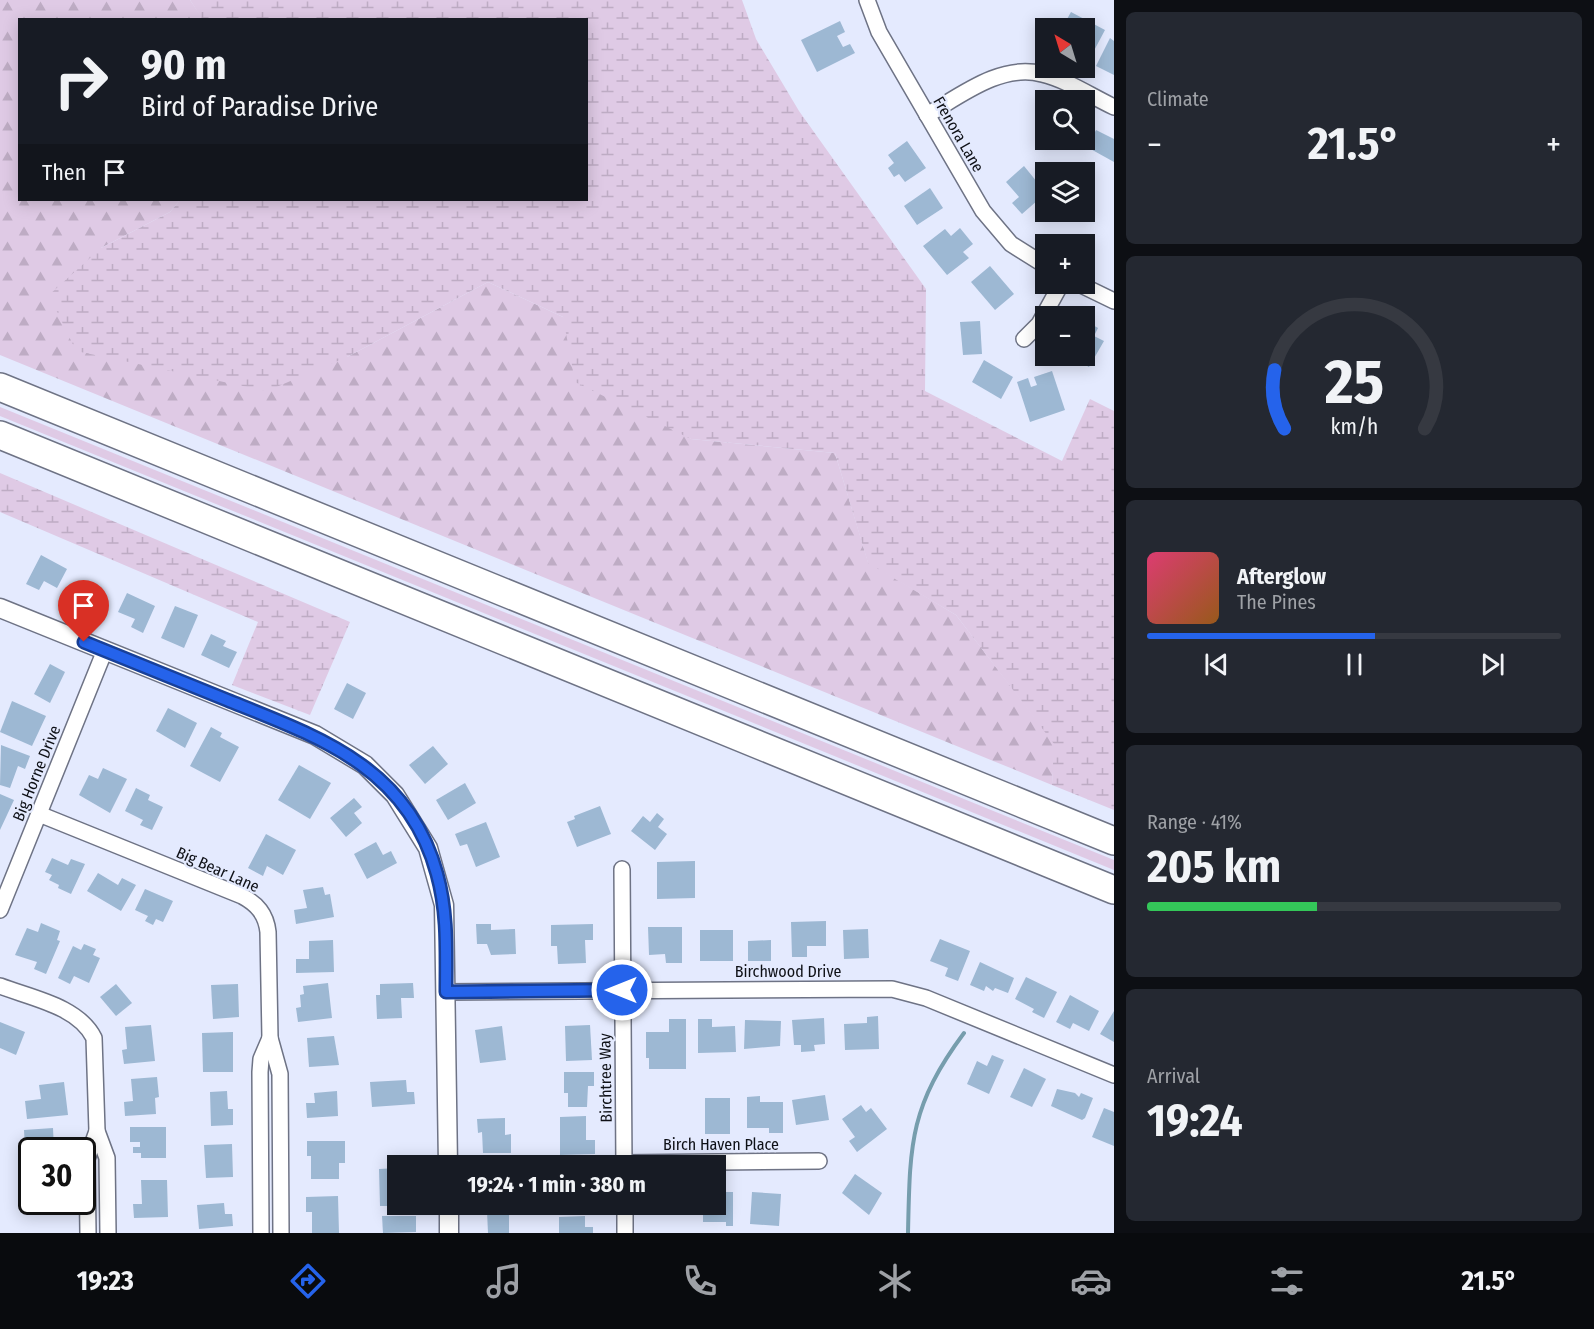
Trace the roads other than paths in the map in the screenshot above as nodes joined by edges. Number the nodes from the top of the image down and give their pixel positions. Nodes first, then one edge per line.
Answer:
1 (867, 0) edge
2 (1114, 107) edge
3 (927, 115) junction
4 (1035, 259) edge
5 (1095, 292) edge
6 (1056, 294) edge
7 (1114, 301) edge
8 (1024, 339) dead end
9 (0, 387) edge
10 (0, 435) edge
11 (0, 608) edge
12 (105, 650) junction
13 (39, 814) junction
14 (1114, 841) edge
15 (622, 869) dead end
16 (1114, 890) edge
17 (0, 910) edge
18 (0, 986) edge
19 (622, 990) junction
20 (446, 992) junction
21 (270, 1038) junction
22 (1114, 1075) edge
23 (97, 1131) junction
24 (448, 1155) edge
25 (624, 1155) edge
26 (819, 1161) dead end
27 (726, 1162) edge
28 (449, 1215) edge
29 (625, 1215) edge
30 (88, 1233) edge
31 (108, 1233) edge
32 (261, 1233) edge
33 (281, 1233) edge
34 (449, 1233) edge
35 (625, 1233) edge

1 - 3 street, Frenora Lane
2 - 3 street
3 - 4 street, Frenora Lane
5 - 7 street
6 - 8 street
9 - 14 highway
10 - 16 highway
11 - 12 street
12 - 13 street, Big Horne Drive
12 - 20 street
13 - 17 street, Big Horne Drive
13 - 21 street, Big Bear Lane
15 - 19 street, Birchtree Way
18 - 23 street
19 - 20 street, Birchwood Drive
19 - 22 street, Birchwood Drive
19 - 25 street, Birchtree Way
20 - 24 street
21 - 32 street, Big Bear Lane
21 - 33 street, Big Bear Lane
23 - 30 street
23 - 31 street
26 - 27 street, Birch Haven Place
28 - 34 street
29 - 35 street

